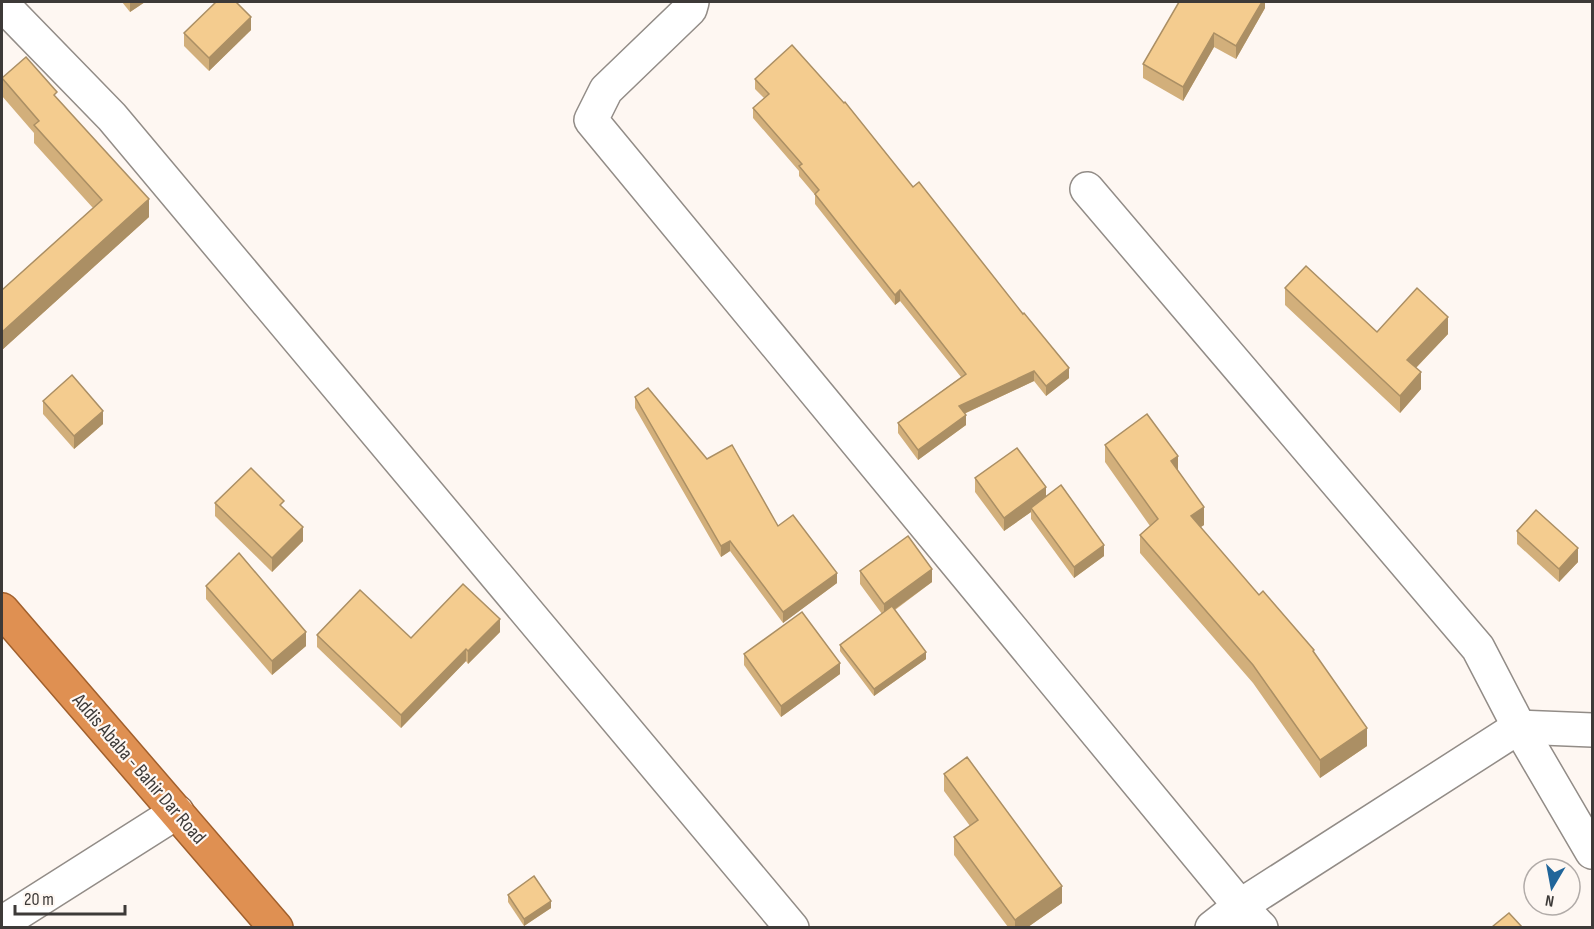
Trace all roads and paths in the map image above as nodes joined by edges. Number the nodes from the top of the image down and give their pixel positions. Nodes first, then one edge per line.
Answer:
1 (692, 2) edge
2 (2, 4) edge
3 (1087, 189) dead end
4 (2, 610) edge
5 (1519, 727) junction
6 (1593, 730) edge
7 (177, 812) junction
8 (1593, 852) edge
9 (1250, 917) edge
10 (2, 923) edge
11 (276, 927) edge
12 (792, 927) edge
13 (1212, 927) edge

1 - 9 street
2 - 12 street
3 - 5 street
4 - 7 highway, Addis Ababa - Bahir Dar Road
5 - 6 street
5 - 8 street
5 - 9 street
7 - 10 street
7 - 11 highway, Addis Ababa - Bahir Dar Road
9 - 13 street

